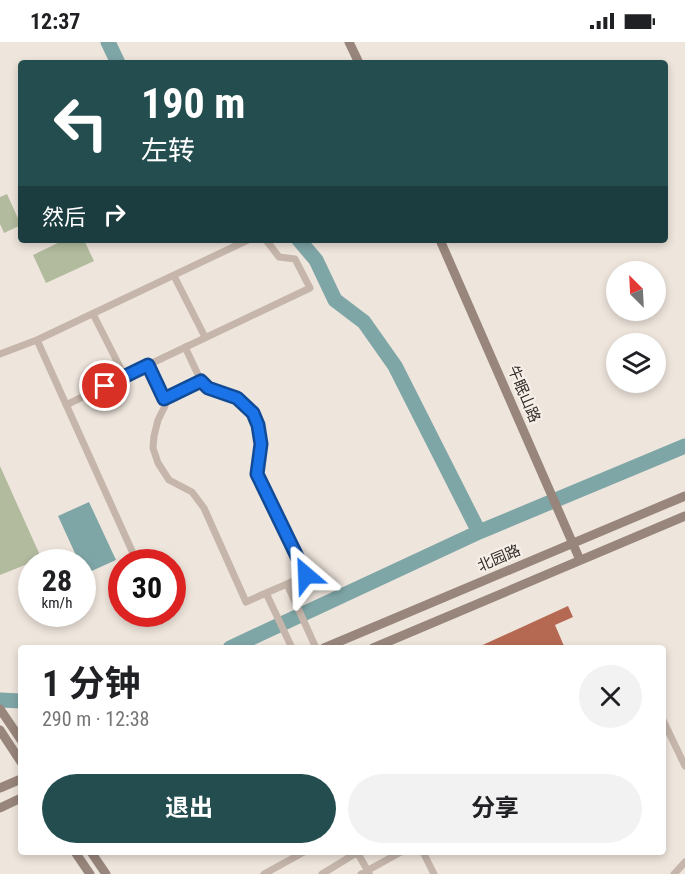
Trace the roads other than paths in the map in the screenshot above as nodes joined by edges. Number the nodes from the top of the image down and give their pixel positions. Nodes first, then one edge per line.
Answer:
1 (349, 42) edge
2 (358, 60) edge
3 (242, 243) edge
4 (268, 243) edge
5 (441, 243) edge
6 (174, 276) junction
7 (93, 314) junction
8 (205, 337) junction
9 (37, 340) junction
10 (185, 347) junction
11 (0, 354) edge
12 (148, 365) junction
13 (125, 377) junction
14 (201, 381) junction
15 (164, 399) junction
16 (66, 405) junction
17 (685, 496) edge
18 (685, 516) edge
19 (616, 525) junction
20 (573, 543) junction
21 (623, 543) junction
22 (131, 549) edge
23 (534, 559) junction
24 (580, 560) junction
25 (541, 576) junction
26 (287, 584) junction
27 (266, 593) junction
28 (291, 645) edge
29 (315, 645) edge
30 (331, 645) edge
31 (380, 645) edge
32 (0, 709) edge
33 (666, 726) edge
34 (0, 730) edge
35 (18, 736) edge
36 (18, 757) edge
37 (685, 766) edge
38 (18, 780) edge
39 (0, 788) edge
40 (18, 799) edge
41 (0, 808) edge
42 (77, 855) edge
43 (94, 855) edge
44 (299, 855) edge
45 (353, 855) edge
46 (360, 855) edge
47 (396, 855) edge
48 (424, 855) edge
49 (685, 862) edge
50 (366, 873) edge
51 (90, 874) edge
52 (106, 874) edge
53 (264, 874) edge
54 (322, 874) edge
55 (434, 874) edge
56 (674, 874) edge

1 - 2 main road
3 - 6 street
4 - 8 street
5 - 20 main road, 牛眠山路
6 - 7 street
6 - 8 street
7 - 9 street
7 - 13 street
8 - 10 street
9 - 11 street
9 - 16 street
10 - 12 street
10 - 14 street
12 - 13 street
12 - 15 street
13 - 16 street
14 - 15 street
14 - 26 street
15 - 27 street
16 - 22 street
17 - 19 main road, 北园路
18 - 21 main road
19 - 20 main road, 北园路
19 - 21 main road
20 - 23 main road, 北园路
20 - 24 main road, 牛眠山路
21 - 24 main road
23 - 25 main road
23 - 30 main road, 北园路
24 - 25 main road
25 - 31 main road
26 - 27 street
26 - 29 street
27 - 28 street
32 - 35 main road
33 - 37 street
34 - 36 main road
38 - 39 main road
40 - 41 main road
42 - 51 main road
43 - 52 main road
44 - 53 street
45 - 54 street
46 - 50 street
47 - 50 street
48 - 55 street
49 - 56 street

